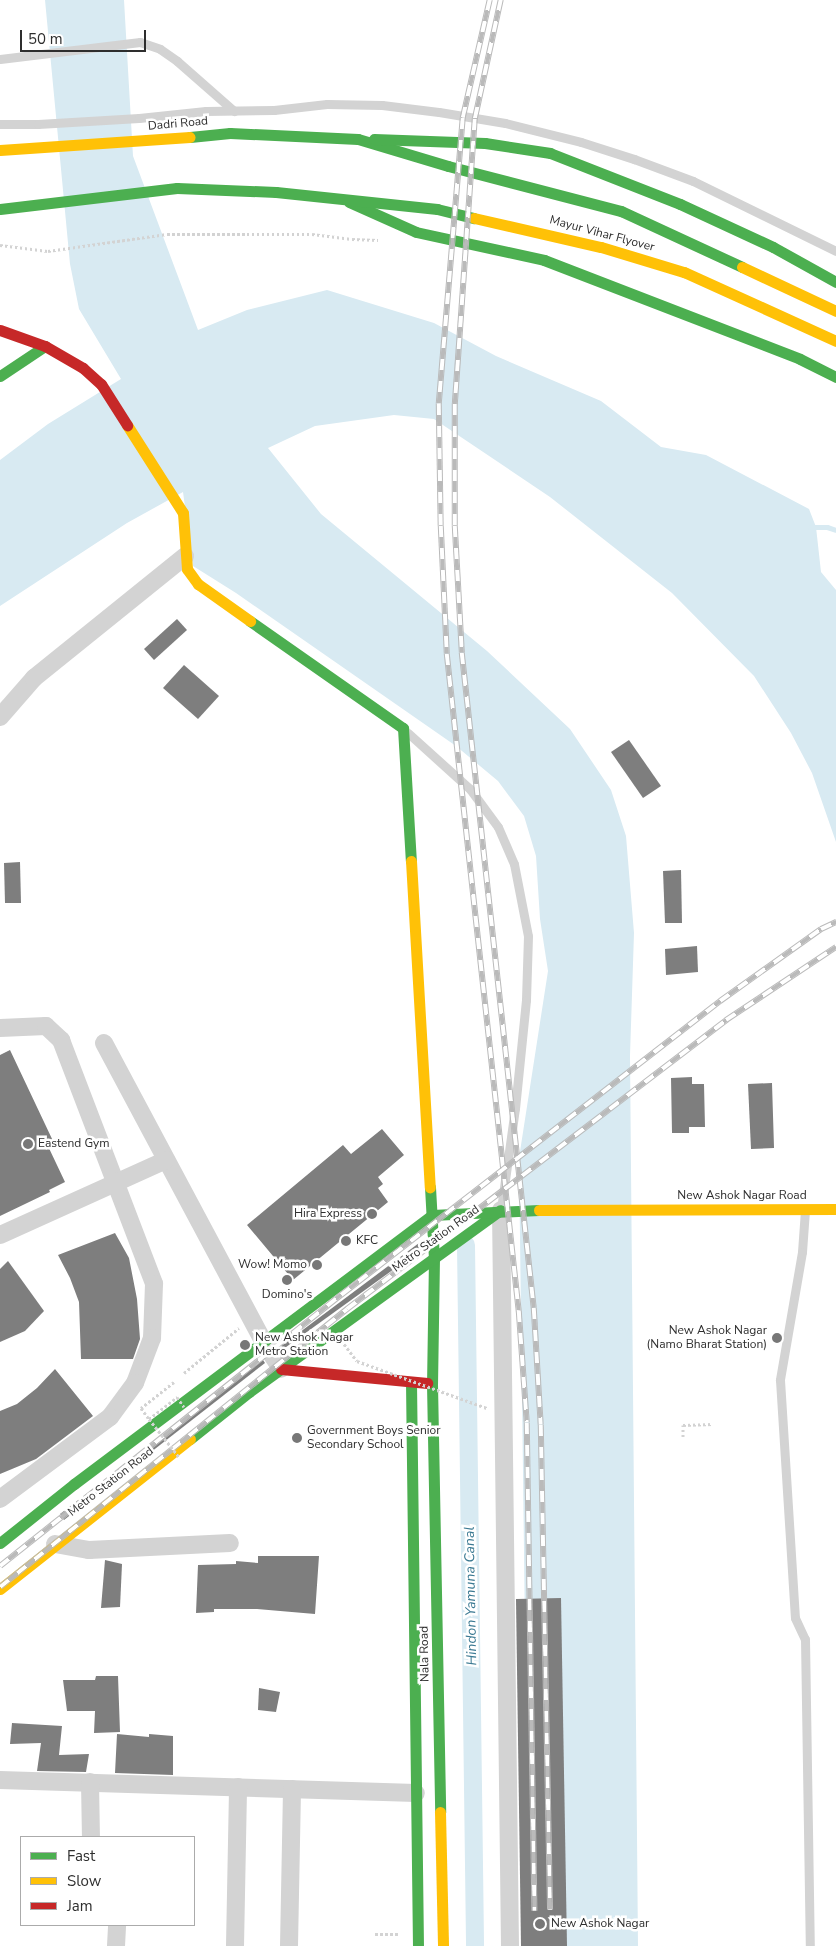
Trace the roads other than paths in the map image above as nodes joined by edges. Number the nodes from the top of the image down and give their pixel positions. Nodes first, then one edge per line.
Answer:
1 (0, 58) edge
2 (234, 111) junction
3 (0, 124) edge
4 (358, 138) junction
5 (0, 150) edge
6 (347, 201) junction
7 (0, 209) edge
8 (836, 251) edge
9 (836, 282) edge
10 (836, 312) edge
11 (0, 330) edge
12 (836, 341) edge
13 (45, 346) junction
14 (0, 376) edge
15 (836, 376) edge
16 (185, 556) junction
17 (0, 717) edge
18 (403, 728) junction
19 (0, 1028) edge
20 (104, 1043) dead end
21 (166, 1160) junction
22 (118, 1184) junction
23 (507, 1210) junction
24 (805, 1210) junction
25 (834, 1210) edge
26 (432, 1215) junction
27 (0, 1235) edge
28 (434, 1258) junction
29 (292, 1319) junction
30 (307, 1339) junction
31 (263, 1342) junction
32 (281, 1368) junction
33 (410, 1382) junction
34 (432, 1384) junction
35 (0, 1498) edge
36 (0, 1543) edge
37 (230, 1543) dead end
38 (55, 1544) junction
39 (0, 1589) edge
40 (0, 1780) edge
41 (90, 1782) junction
42 (238, 1788) junction
43 (292, 1789) junction
44 (416, 1793) junction
45 (441, 1820) junction
46 (417, 1821) junction
47 (91, 1836) edge
48 (117, 1926) edge
49 (116, 1946) edge
50 (235, 1946) edge
51 (289, 1946) edge
52 (418, 1946) edge
53 (443, 1946) edge
54 (510, 1946) edge
55 (810, 1946) edge

1 - 2 lane
2 - 3 lane
2 - 8 lane
4 - 5 main road, Dadri Road
4 - 9 main road, Dadri Road
4 - 10 main road, Mayur Vihar Flyover
6 - 7 main road
6 - 12 main road, Mayur Vihar Flyover
6 - 15 main road
11 - 13 main road
13 - 14 main road
13 - 16 main road
16 - 17 street
16 - 18 main road
18 - 23 lane
18 - 26 main road, Nala Road
19 - 22 street
20 - 21 street
21 - 22 street
21 - 31 street
22 - 27 street
22 - 35 street
23 - 24 main road, New Ashok Nagar Road
23 - 26 main road, Metro Station Road
23 - 28 main road, Metro Station Road
23 - 54 street
24 - 25 main road, New Ashok Nagar Road
24 - 55 lane
26 - 28 main road, Nala Road
26 - 29 main road, Metro Station Road
28 - 30 main road, Metro Station Road
28 - 34 main road, Nala Road
29 - 30 main road
29 - 31 main road, Metro Station Road
30 - 32 main road, Metro Station Road
31 - 32 street
31 - 36 main road, Metro Station Road
32 - 33 main road
32 - 38 main road, Metro Station Road
33 - 34 main road
33 - 44 main road, Nala Road
34 - 45 main road, Nala Road
37 - 38 street
38 - 39 main road, Metro Station Road
40 - 41 street
41 - 42 street
41 - 47 street
42 - 43 street
42 - 50 street
43 - 44 street
43 - 51 street
44 - 46 main road, Nala Road
45 - 46 main road
45 - 53 main road, Nala Road
46 - 52 main road, Nala Road
48 - 49 street

